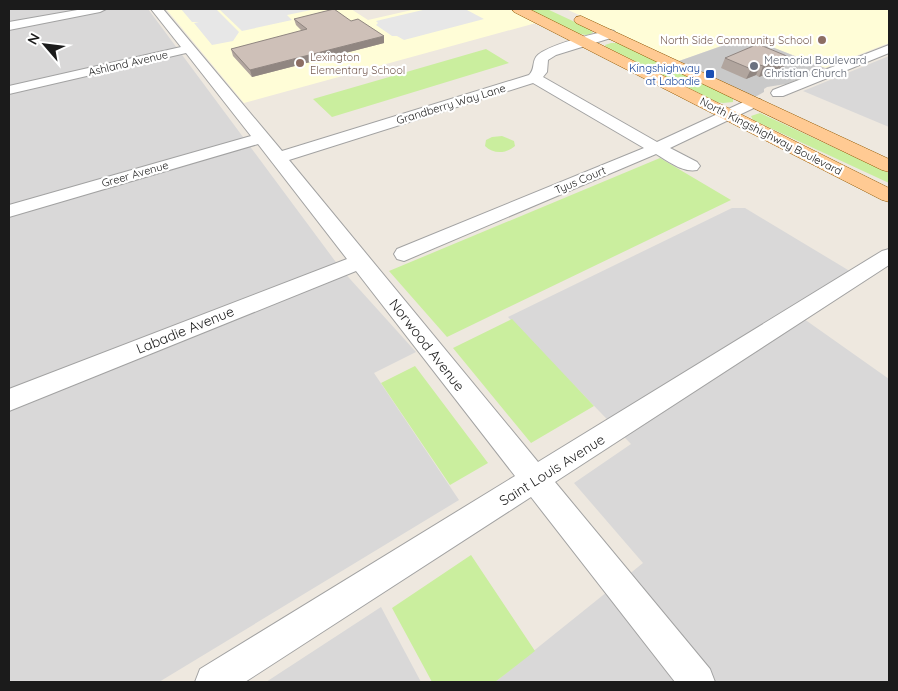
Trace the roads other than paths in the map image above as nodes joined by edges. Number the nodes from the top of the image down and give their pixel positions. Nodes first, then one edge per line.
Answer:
1 (100, 9) edge
2 (156, 9) edge
3 (519, 9) edge
4 (566, 13) dead end
5 (9, 26) edge
6 (610, 34) junction
7 (582, 41) junction
8 (188, 49) junction
9 (889, 49) edge
10 (534, 78) junction
11 (9, 90) edge
12 (778, 93) dead end
13 (754, 102) junction
14 (729, 114) junction
15 (260, 138) junction
16 (657, 148) junction
17 (278, 158) junction
18 (691, 166) dead end
19 (889, 166) edge
20 (889, 196) edge
21 (9, 211) edge
22 (404, 254) dead end
23 (889, 256) edge
24 (361, 261) junction
25 (9, 400) edge
26 (536, 480) junction
27 (213, 682) edge
28 (697, 682) edge

1 - 5 street
2 - 8 street, Norwood Avenue
3 - 7 main road, North Kingshighway Boulevard
4 - 6 main road, North Kingshighway Boulevard
6 - 7 street
6 - 13 main road, North Kingshighway Boulevard
7 - 10 street
7 - 14 main road, North Kingshighway Boulevard
8 - 11 street, Ashland Avenue
8 - 15 street, Norwood Avenue
9 - 12 street
10 - 16 street
10 - 17 street, Grandberry Way Lane
13 - 14 street, Tyus Court
13 - 19 main road, North Kingshighway Boulevard
14 - 16 street, Tyus Court
14 - 20 main road, North Kingshighway Boulevard
15 - 17 street, Norwood Avenue
15 - 21 street, Greer Avenue
16 - 18 street
16 - 22 street, Tyus Court
17 - 24 street, Norwood Avenue
23 - 26 street, Saint Louis Avenue
24 - 25 street, Labadie Avenue
24 - 26 street, Norwood Avenue
26 - 27 street, Saint Louis Avenue
26 - 28 street, Norwood Avenue

